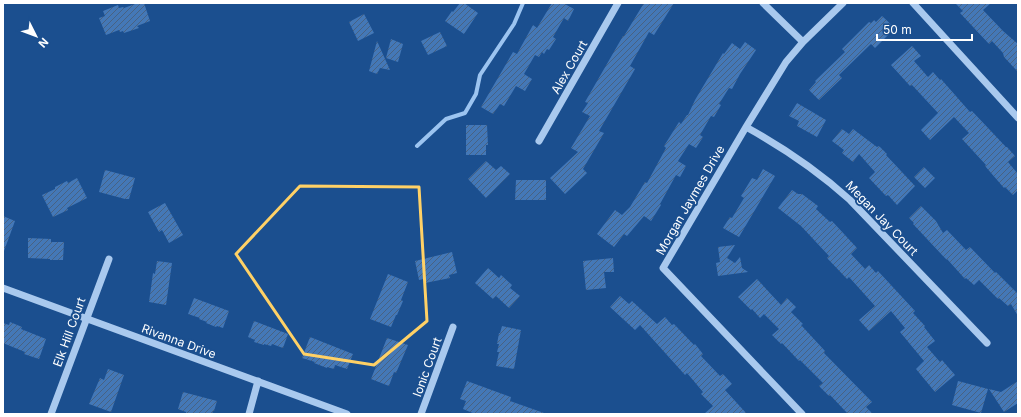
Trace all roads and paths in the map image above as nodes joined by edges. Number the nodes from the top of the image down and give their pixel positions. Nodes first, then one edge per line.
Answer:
1 (618, 3) edge
2 (763, 3) edge
3 (843, 3) edge
4 (913, 3) edge
5 (803, 42) junction
6 (1018, 118) edge
7 (746, 127) junction
8 (539, 141) dead end
9 (109, 259) dead end
10 (3, 288) edge
11 (86, 318) junction
12 (453, 327) dead end
13 (987, 343) dead end
14 (258, 381) junction
15 (51, 414) edge
16 (249, 414) edge
17 (347, 414) edge
18 (421, 414) edge
19 (802, 414) edge

1 - 8 street, Alex Court
2 - 5 street
3 - 5 street, Morgan Jaymes Drive
4 - 6 street
5 - 7 street, Morgan Jaymes Drive
7 - 13 street, Megan Jay Court
7 - 19 street, Morgan Jaymes Drive
9 - 11 street, Elk Hill Court
10 - 11 street, Rivanna Drive
11 - 14 street, Rivanna Drive
11 - 15 street, Elk Hill Court
12 - 18 street, Ionic Court
14 - 16 street
14 - 17 street, Rivanna Drive

